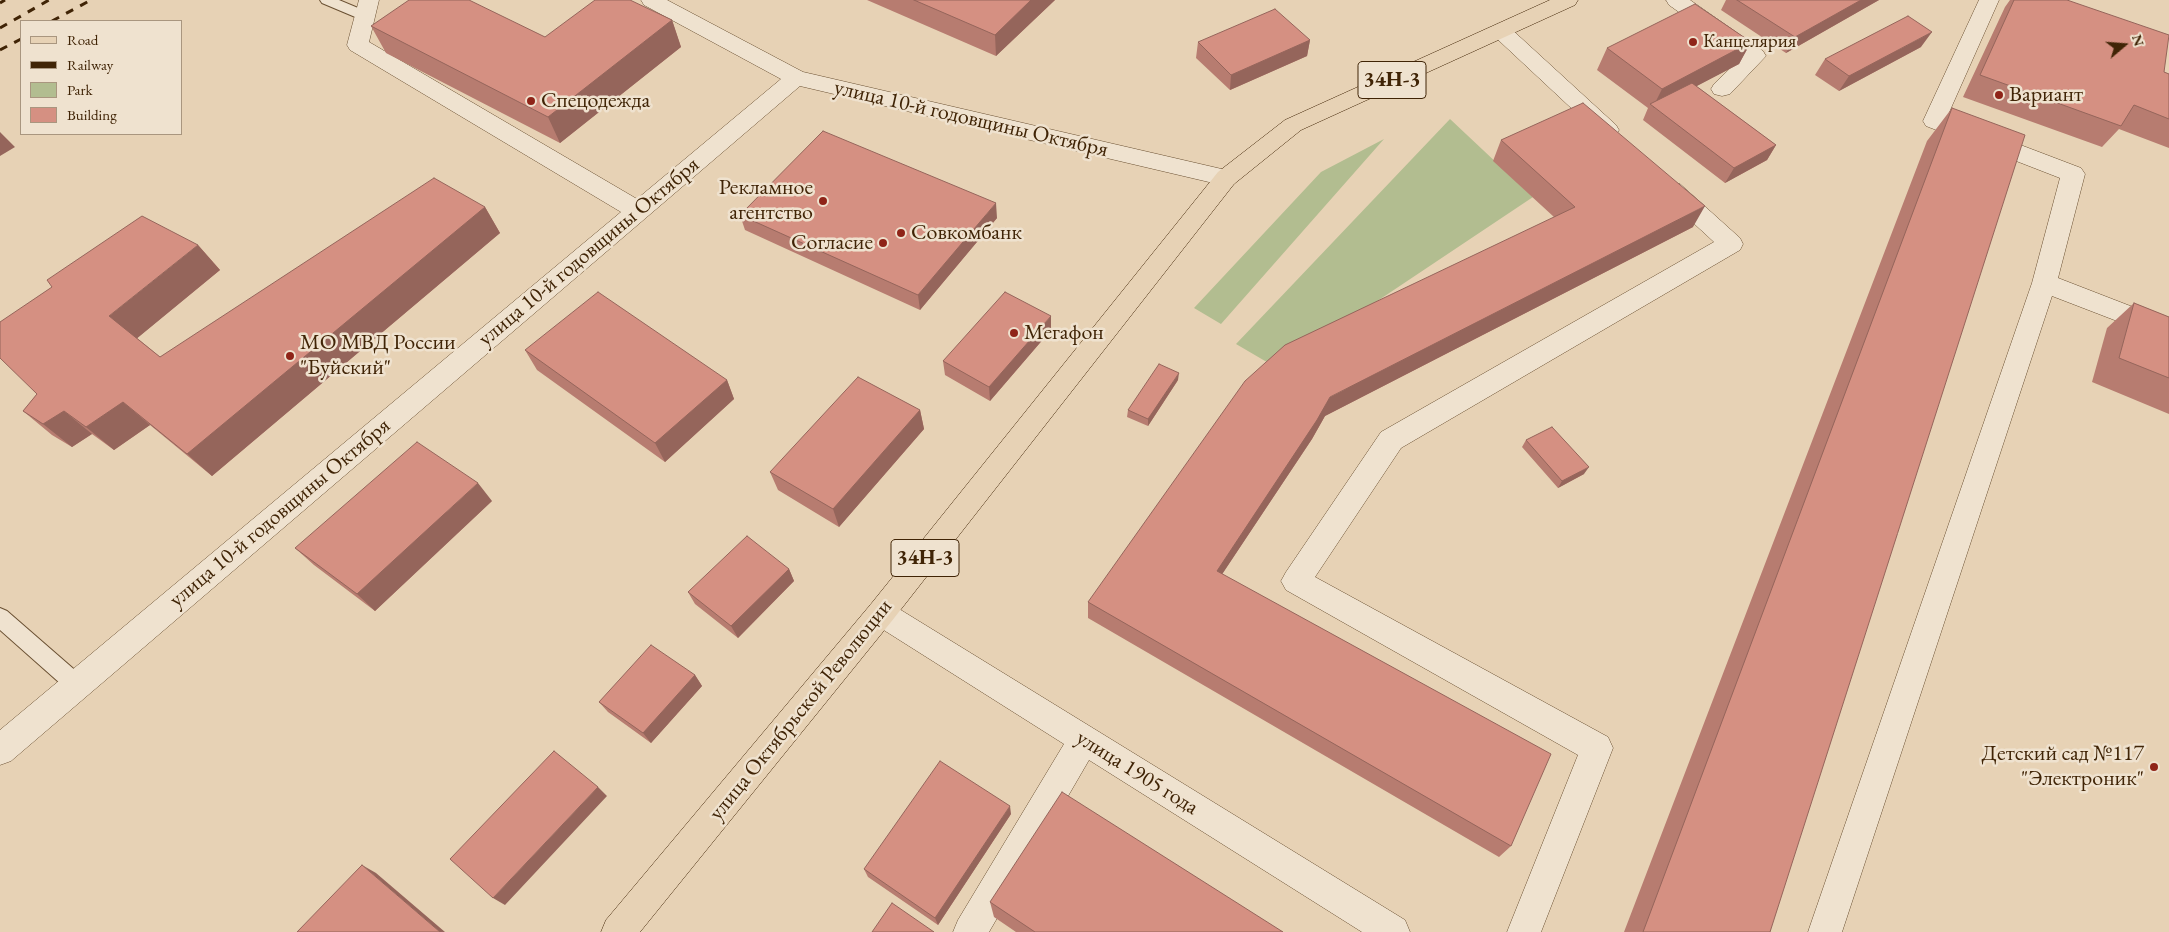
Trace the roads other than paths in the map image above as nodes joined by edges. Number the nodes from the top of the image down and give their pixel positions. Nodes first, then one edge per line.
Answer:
1 (327, 0) edge
2 (651, 0) edge
3 (1568, 0) edge
4 (1676, 0) edge
5 (1989, 0) edge
6 (367, 8) edge
7 (1501, 30) junction
8 (382, 31) edge
9 (358, 45) junction
10 (796, 78) junction
11 (1722, 89) dead end
12 (1623, 144) edge
13 (1652, 171) edge
14 (1226, 178) junction
15 (638, 211) junction
16 (2044, 283) junction
17 (2169, 331) edge
18 (881, 613) junction
19 (0, 618) edge
20 (77, 685) junction
21 (1084, 740) junction
22 (0, 750) edge
23 (618, 932) edge
24 (970, 932) edge
25 (1393, 932) edge
26 (1524, 932) edge
27 (1825, 932) edge

1 - 6 lane
2 - 10 street
3 - 7 main road, улица Октябрьской Революции / 34Н-3
4 - 11 street
5 - 16 street
6 - 9 street
7 - 12 street
7 - 14 main road, улица Октябрьской Революции / 34Н-3
8 - 9 street
9 - 15 street
10 - 14 street, улица 10-й годовщины Октября
10 - 15 street, улица 10-й годовщины Октября
13 - 26 street
14 - 18 main road, улица Октябрьской Революции / 34Н-3
15 - 20 street, улица 10-й годовщины Октября
16 - 17 street
16 - 27 street
18 - 21 street, улица 1905 года
18 - 23 main road, улица Октябрьской Революции / 34Н-3
19 - 20 lane
20 - 22 street, улица 10-й годовщины Октября
21 - 24 street
21 - 25 street, улица 1905 года

